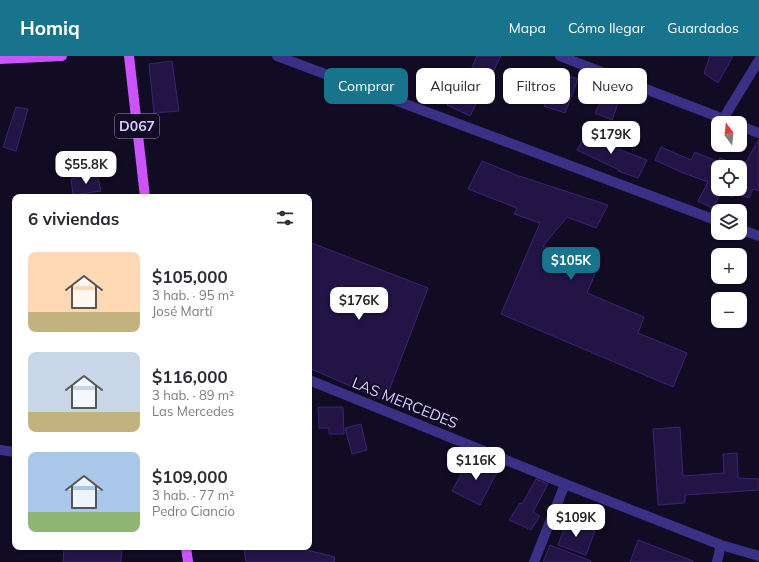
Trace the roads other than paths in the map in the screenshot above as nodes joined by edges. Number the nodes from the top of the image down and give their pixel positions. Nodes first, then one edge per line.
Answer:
1 (62, 56) edge
2 (129, 56) edge
3 (277, 56) edge
4 (560, 56) edge
5 (0, 59) edge
6 (759, 60) edge
7 (715, 116) edge
8 (725, 116) edge
9 (747, 129) edge
10 (759, 133) edge
11 (145, 194) edge
12 (711, 218) edge
13 (747, 232) edge
14 (759, 236) edge
15 (312, 381) edge
16 (0, 450) edge
17 (12, 452) edge
18 (565, 484) junction
19 (721, 545) junction
20 (186, 550) edge
21 (759, 556) edge
22 (188, 562) edge
23 (534, 562) edge
24 (717, 562) edge

1 - 5 main road
2 - 11 main road, D067
3 - 12 street
4 - 7 street
6 - 8 street
9 - 10 street
13 - 14 street
15 - 18 street, LAS MERCEDES
16 - 17 street
18 - 19 street, LAS MERCEDES
18 - 23 street
19 - 21 street, LAS MERCEDES
19 - 24 street
20 - 22 main road

